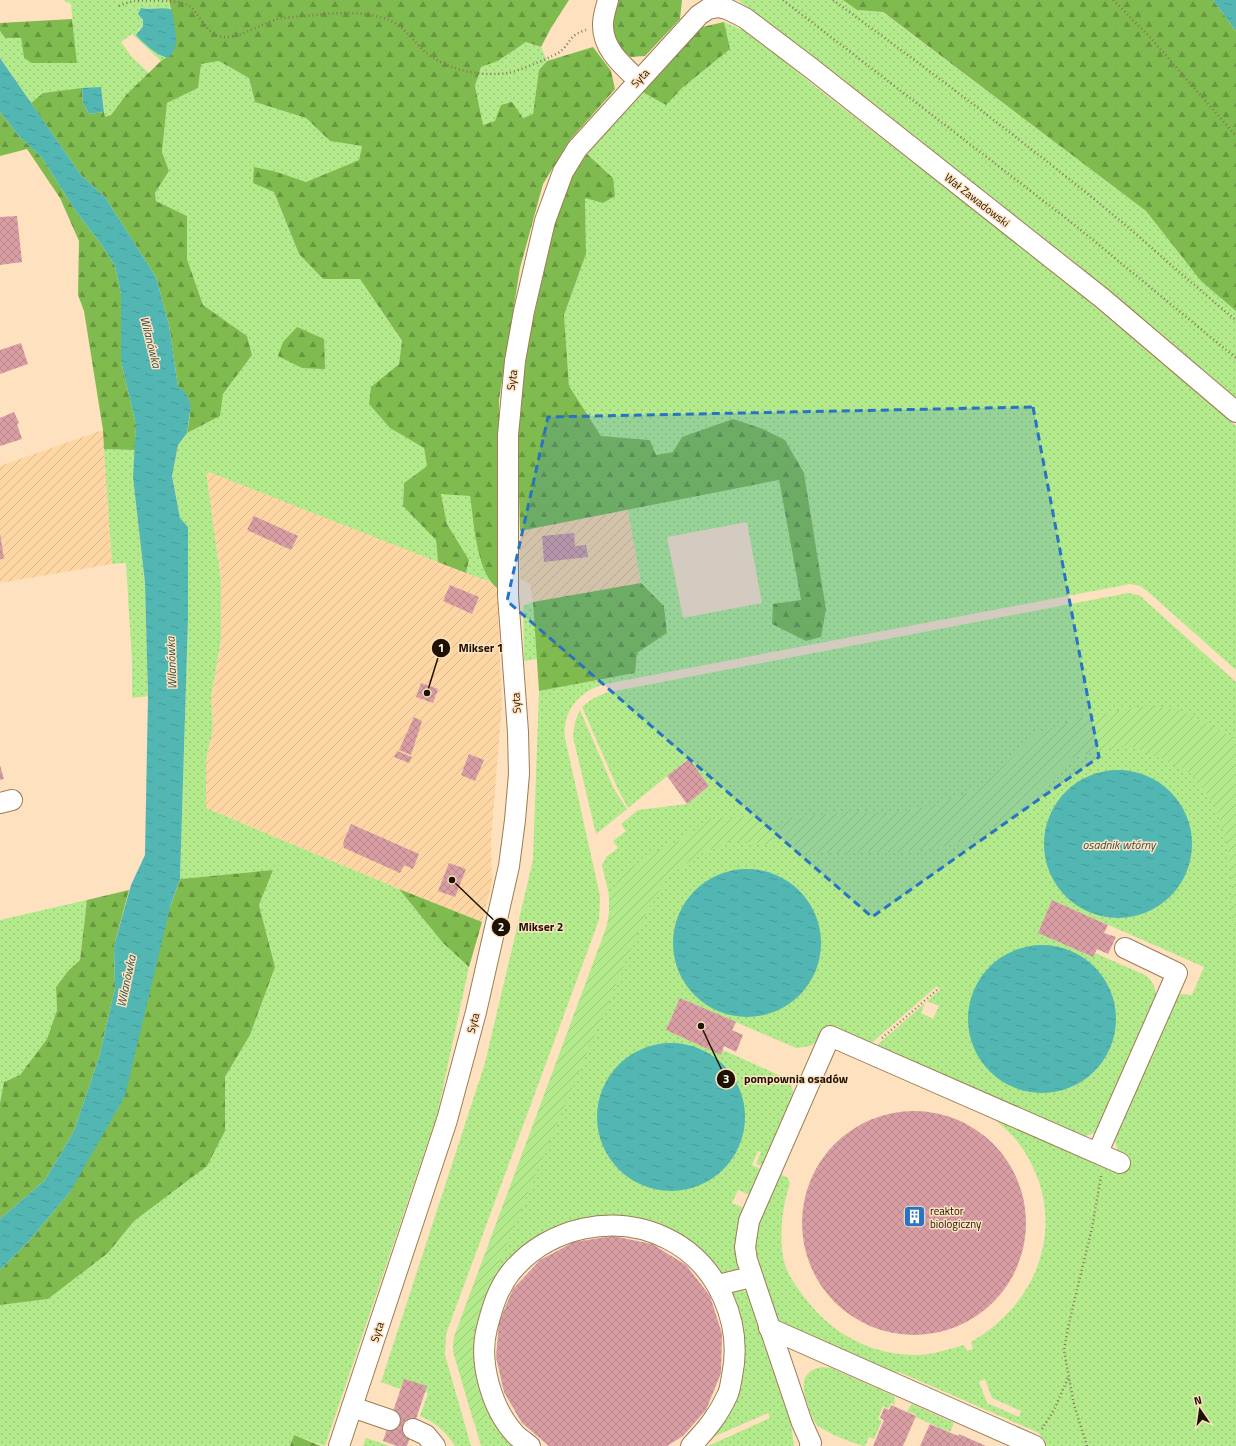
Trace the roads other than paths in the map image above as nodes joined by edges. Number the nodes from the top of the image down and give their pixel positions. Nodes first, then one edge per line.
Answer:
1 (608, 0) edge
2 (715, 4) edge
3 (638, 80) junction
4 (1236, 412) edge
5 (1126, 948) dead end
6 (751, 1277) junction
7 (718, 1285) junction
8 (769, 1328) junction
9 (352, 1407) junction
10 (390, 1420) dead end
11 (413, 1429) dead end
12 (1037, 1439) edge
13 (813, 1445) edge
14 (339, 1446) edge
15 (435, 1446) edge
16 (530, 1446) edge
17 (691, 1446) edge

1 - 3 street
2 - 3 street, Syta
2 - 4 street, Wał Zawadowski
3 - 9 street, Syta
5 - 6 street
6 - 7 street
6 - 8 street
7 - 16 street
7 - 17 street
8 - 12 street
8 - 13 street
9 - 10 street
9 - 14 street, Syta
11 - 15 street

